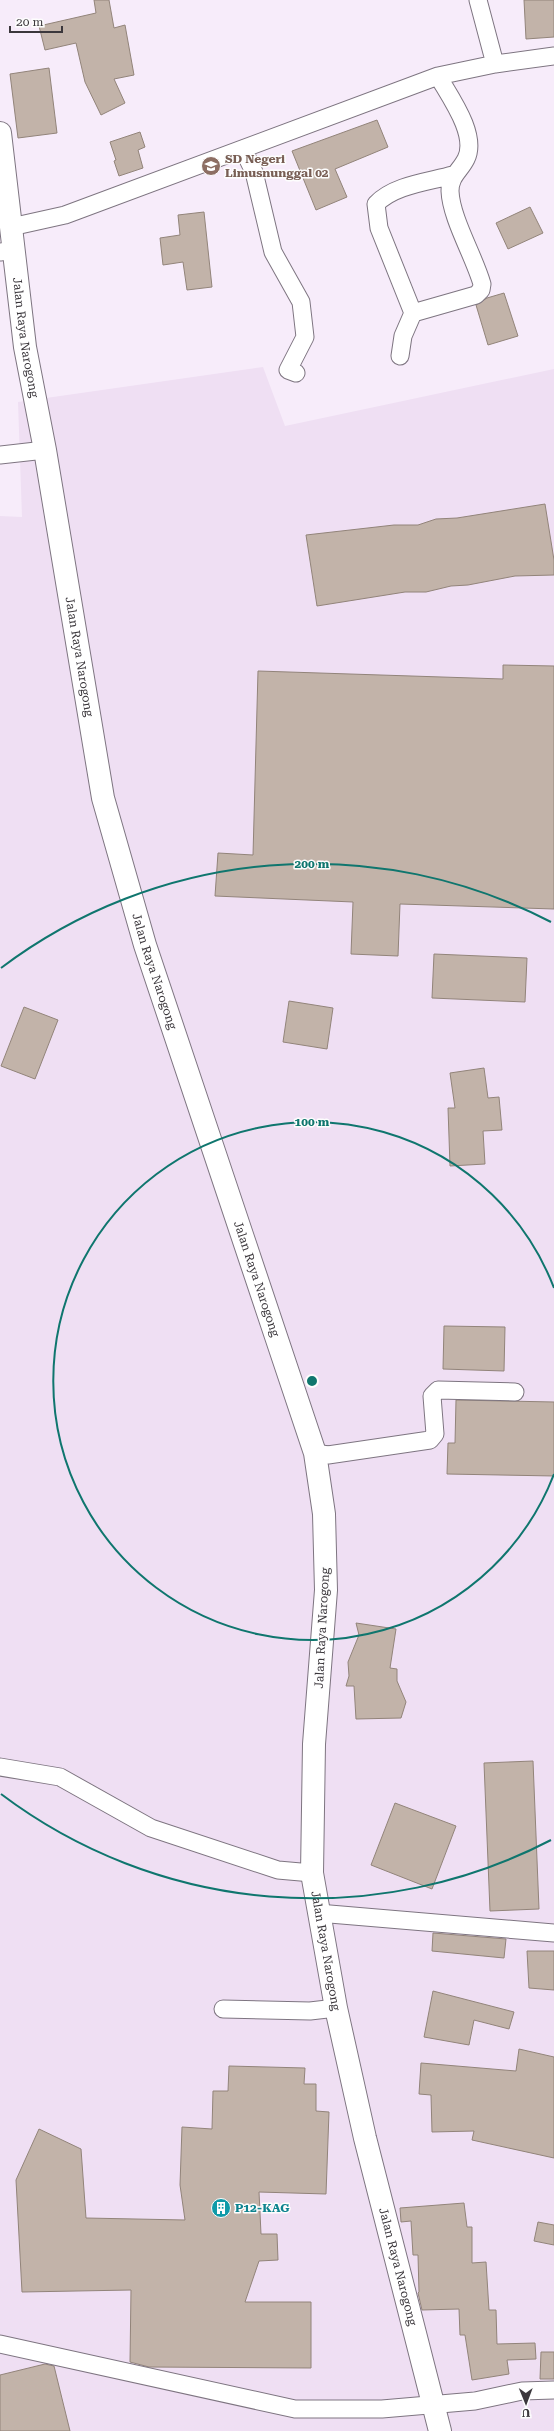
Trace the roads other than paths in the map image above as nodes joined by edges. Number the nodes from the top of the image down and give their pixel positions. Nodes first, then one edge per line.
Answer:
1 (478, 0) edge
2 (554, 56) edge
3 (495, 64) junction
4 (438, 76) junction
5 (0, 133) edge
6 (242, 149) junction
7 (453, 175) junction
8 (11, 227) junction
9 (7, 251) edge
10 (413, 313) junction
11 (400, 356) dead end
12 (296, 373) dead end
13 (45, 450) junction
14 (0, 455) edge
15 (515, 1392) dead end
16 (315, 1453) junction
17 (0, 1767) edge
18 (312, 1873) junction
19 (318, 1913) junction
20 (554, 1933) edge
21 (336, 2008) junction
22 (223, 2010) dead end
23 (0, 2344) edge
24 (554, 2390) edge
25 (433, 2405) junction
26 (440, 2431) edge

1 - 3 street
2 - 3 street
3 - 4 street
4 - 6 street
4 - 7 street
5 - 8 main road, Jalan Raya Narogong
6 - 8 street
6 - 12 street
7 - 10 street
7 - 10 street
8 - 9 main road, Jalan Raya Narogong
9 - 13 main road, Jalan Raya Narogong
10 - 11 street
13 - 14 street
13 - 16 main road, Jalan Raya Narogong
15 - 16 street
16 - 18 main road, Jalan Raya Narogong
17 - 18 street
18 - 19 main road, Jalan Raya Narogong
19 - 20 street
19 - 21 main road, Jalan Raya Narogong
21 - 22 street
21 - 25 main road, Jalan Raya Narogong
23 - 25 street
24 - 25 street
25 - 26 main road, Jalan Raya Narogong

